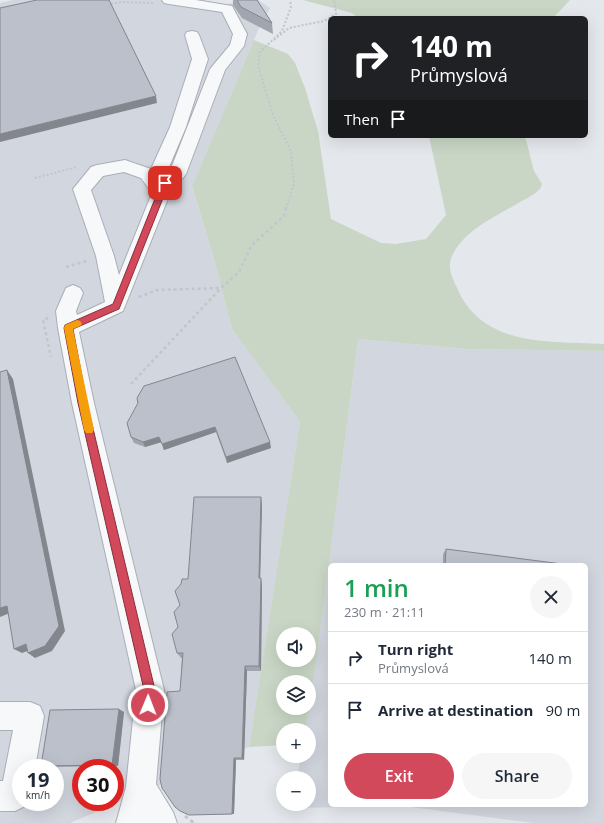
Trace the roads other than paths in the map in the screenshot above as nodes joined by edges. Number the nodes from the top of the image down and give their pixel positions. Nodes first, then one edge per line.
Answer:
1 (169, 0) edge
2 (192, 35) dead end
3 (163, 188) junction
4 (73, 293) dead end
5 (116, 306) junction
6 (68, 328) junction
7 (0, 716) edge
8 (141, 787) junction
9 (0, 796) edge
10 (131, 823) edge
11 (162, 823) edge

1 - 3 street
2 - 3 street
3 - 5 street
3 - 5 street
4 - 6 street
5 - 6 street
6 - 8 street
7 - 9 street
8 - 10 street
8 - 11 street

